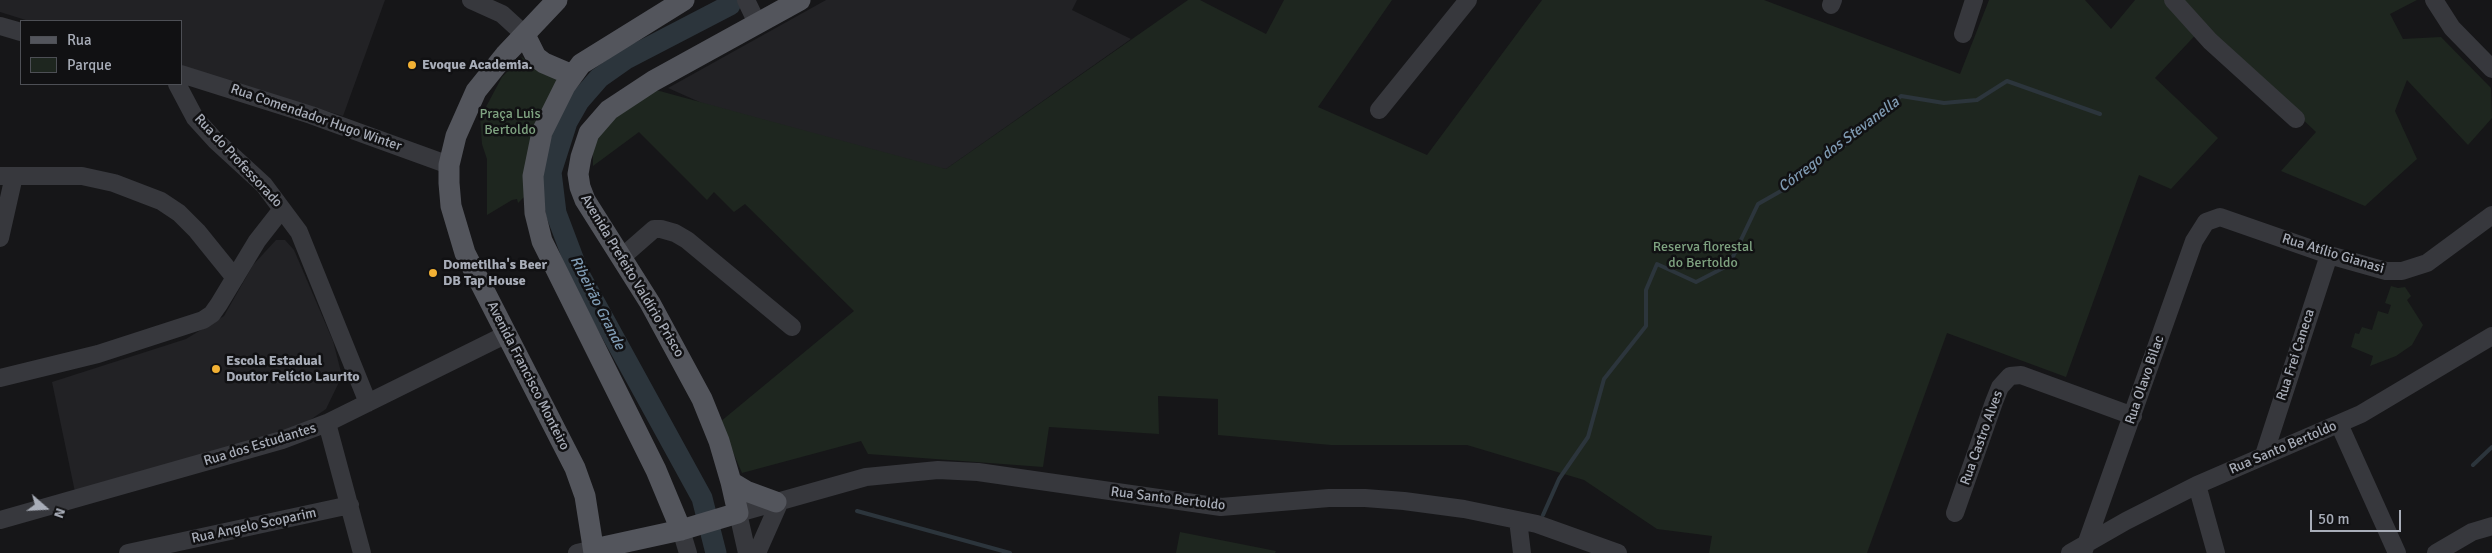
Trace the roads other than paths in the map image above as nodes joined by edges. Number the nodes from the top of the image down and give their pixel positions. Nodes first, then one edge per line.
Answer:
1 (471, 0) edge
2 (558, 0) edge
3 (684, 0) edge
4 (746, 0) edge
5 (800, 0) edge
6 (1468, 0) edge
7 (1974, 0) edge
8 (2173, 0) edge
9 (2434, 0) edge
10 (2448, 0) edge
11 (756, 23) junction
12 (0, 26) edge
13 (2452, 28) junction
14 (20, 32) edge
15 (1963, 34) dead end
16 (525, 35) junction
17 (2492, 69) edge
18 (182, 74) edge
19 (572, 75) junction
20 (178, 85) edge
21 (1379, 110) dead end
22 (2296, 119) dead end
23 (449, 165) junction
24 (7, 176) edge
25 (282, 209) junction
26 (2492, 215) edge
27 (2220, 217) joint
28 (0, 238) edge
29 (2329, 255) junction
30 (622, 257) junction
31 (235, 278) junction
32 (792, 327) dead end
33 (507, 334) junction
34 (2492, 336) edge
35 (0, 378) edge
36 (368, 403) junction
37 (2133, 416) junction
38 (327, 423) junction
39 (2339, 424) junction
40 (2264, 455) junction
41 (731, 482) junction
42 (2197, 485) junction
43 (778, 502) junction
44 (350, 505) junction
45 (1955, 513) dead end
46 (728, 515) junction
47 (0, 520) edge
48 (1518, 520) junction
49 (2492, 526) edge
50 (689, 528) junction
51 (2084, 548) edge
52 (588, 552) edge
53 (128, 553) edge
54 (362, 553) edge
55 (644, 553) edge
56 (688, 553) edge
57 (747, 553) edge
58 (757, 553) edge
59 (1522, 553) edge
60 (1618, 553) edge
61 (2070, 553) edge
62 (2216, 553) edge
63 (2397, 553) edge
64 (2436, 553) edge

1 - 16 street
2 - 16 main road, Avenida Francisco Monteiro
3 - 19 main road
4 - 11 street
5 - 11 main road, Avenida Prefeito Valdírio Prisco
6 - 21 street
7 - 15 street
8 - 22 street
9 - 13 street
10 - 13 street
11 - 30 main road, Avenida Prefeito Valdírio Prisco
12 - 14 street
13 - 17 street
16 - 19 main road
16 - 23 main road, Avenida Francisco Monteiro
18 - 23 street, Rua Comendador Hugo Winter
19 - 50 main road
20 - 25 street, Rua do Professorado
23 - 33 main road, Avenida Francisco Monteiro
24 - 28 street
24 - 31 street
25 - 31 street
25 - 36 street, Rua do Professorado
26 - 29 street, Rua Atílio Gianasi
27 - 29 street, Rua Atílio Gianasi
27 - 37 street, Rua Olavo Bilac
29 - 40 street, Rua Frei Caneca
30 - 32 street
30 - 41 main road, Avenida Prefeito Valdírio Prisco
31 - 35 street
33 - 36 street, Rua dos Estudantes
33 - 52 main road, Avenida Francisco Monteiro
34 - 39 street, Rua Santo Bertoldo
36 - 38 street, Rua dos Estudantes
37 - 45 street, Rua Castro Alves
37 - 51 street, Rua Olavo Bilac
38 - 44 street
38 - 47 street, Rua dos Estudantes
39 - 40 street, Rua Santo Bertoldo
39 - 63 street
40 - 42 street, Rua Santo Bertoldo
41 - 43 main road
41 - 46 main road, Avenida Prefeito Valdírio Prisco
42 - 51 street, Rua Santo Bertoldo
42 - 62 street
43 - 46 street, Rua Santo Bertoldo
43 - 48 street, Rua Santo Bertoldo
43 - 58 street
44 - 53 street, Rua Angelo Scoparim
44 - 54 street
46 - 50 main road
46 - 57 street
48 - 59 street
48 - 60 street, Rua Santo Bertoldo
49 - 64 street
50 - 52 main road
50 - 55 main road
50 - 56 street
51 - 61 street, Rua Santo Bertoldo

